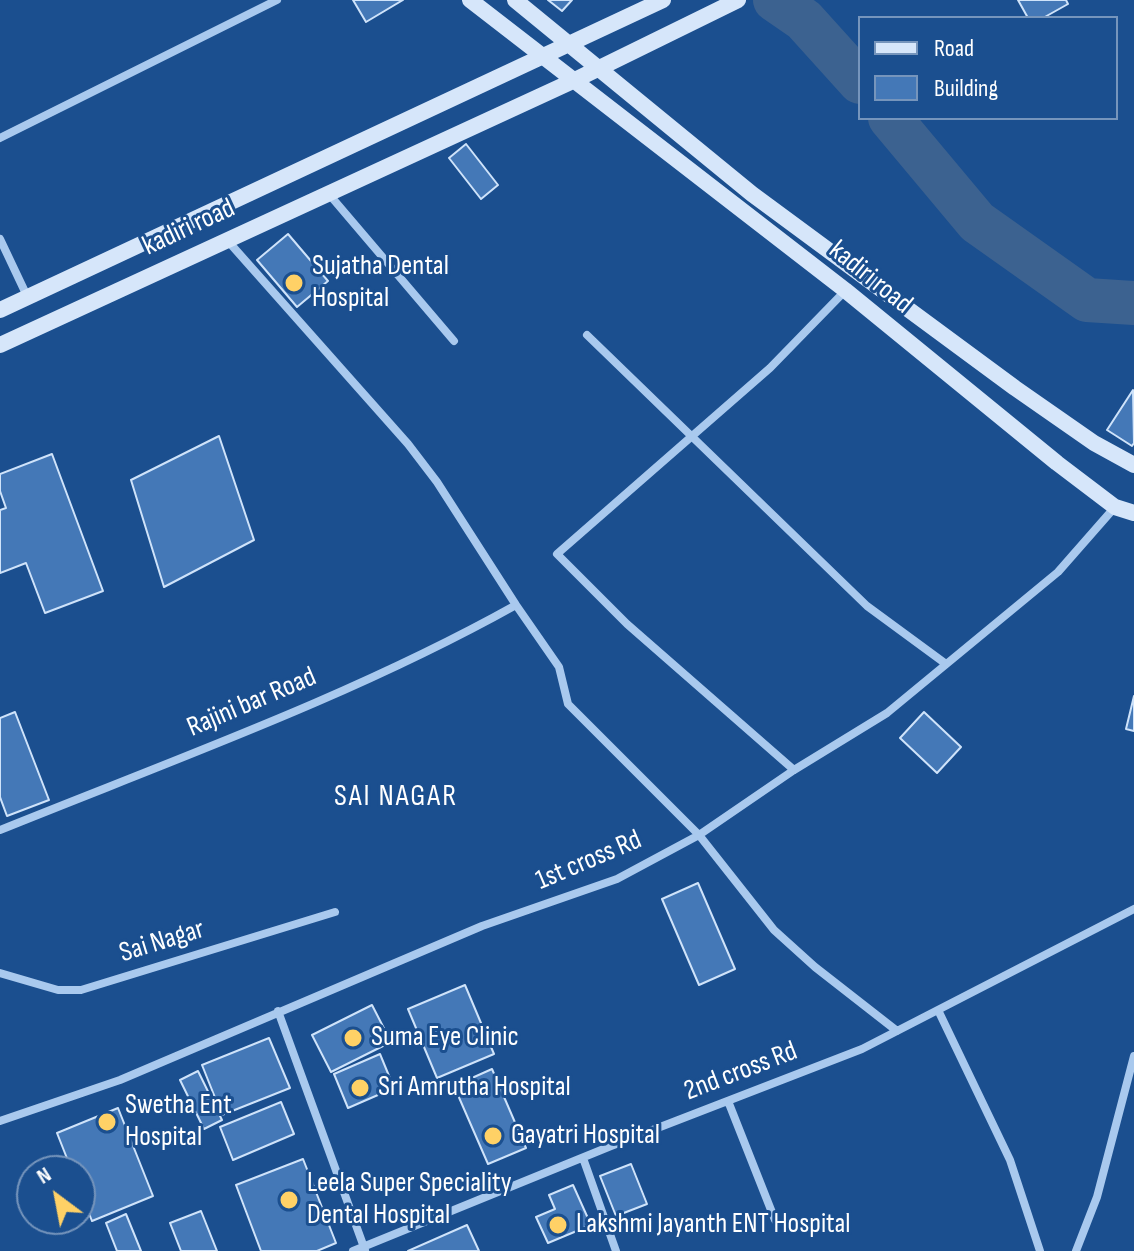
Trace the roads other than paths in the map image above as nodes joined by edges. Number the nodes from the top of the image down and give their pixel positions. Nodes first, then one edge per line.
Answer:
1 (277, 0) edge
2 (470, 0) edge
3 (515, 0) edge
4 (663, 0) edge
5 (738, 0) edge
6 (569, 45) junction
7 (545, 57) junction
8 (596, 68) junction
9 (575, 80) junction
10 (0, 138) edge
11 (328, 193) junction
12 (0, 239) edge
13 (227, 239) junction
14 (845, 290) junction
15 (28, 297) junction
16 (0, 310) edge
17 (587, 335) dead end
18 (454, 341) dead end
19 (0, 345) edge
20 (692, 437) junction
21 (1130, 463) edge
22 (1115, 507) junction
23 (1134, 513) edge
24 (516, 605) junction
25 (946, 664) junction
26 (794, 770) junction
27 (0, 830) edge
28 (699, 835) junction
29 (1134, 909) edge
30 (335, 912) dead end
31 (0, 973) edge
32 (938, 1010) junction
33 (278, 1011) junction
34 (897, 1031) junction
35 (1134, 1056) edge
36 (728, 1101) junction
37 (1122, 1102) junction
38 (1134, 1106) edge
39 (0, 1121) edge
40 (583, 1158) junction
41 (775, 1220) dead end
42 (364, 1249) edge
43 (353, 1251) edge
44 (616, 1251) edge
45 (1040, 1251) edge
46 (1076, 1251) edge

1 - 10 street
2 - 7 main road
3 - 6 main road
4 - 6 main road
5 - 8 main road
6 - 7 main road, kadiri road
6 - 8 main road, kadiri road
7 - 9 main road, kadiri road
7 - 15 main road, kadiri road
8 - 9 main road, kadiri road
8 - 21 main road, kadiri road
9 - 11 main road, kadiri road
9 - 14 main road, kadiri road
11 - 13 main road, kadiri road
11 - 18 street
12 - 15 street
13 - 19 main road, kadiri road
13 - 24 street
14 - 20 street
14 - 22 main road, kadiri road
15 - 16 main road, kadiri road
17 - 20 street
20 - 25 street
20 - 26 street
22 - 23 main road, kadiri road
22 - 25 street, 1st cross Rd
24 - 27 street, Rajini bar Road
24 - 28 street
25 - 26 street, 1st cross Rd
26 - 28 street, 1st cross Rd
28 - 33 street, 1st cross Rd
28 - 34 street
29 - 32 street, 2nd cross Rd
30 - 31 street, Sai Nagar
32 - 34 street, 2nd cross Rd
32 - 45 street
33 - 39 street, 1st cross Rd
33 - 42 street
34 - 36 street, 2nd cross Rd
35 - 37 street
36 - 40 street, 2nd cross Rd
36 - 41 street
37 - 38 street
37 - 46 street
40 - 42 street, 2nd cross Rd
40 - 44 street
42 - 43 street, 2nd cross Rd

